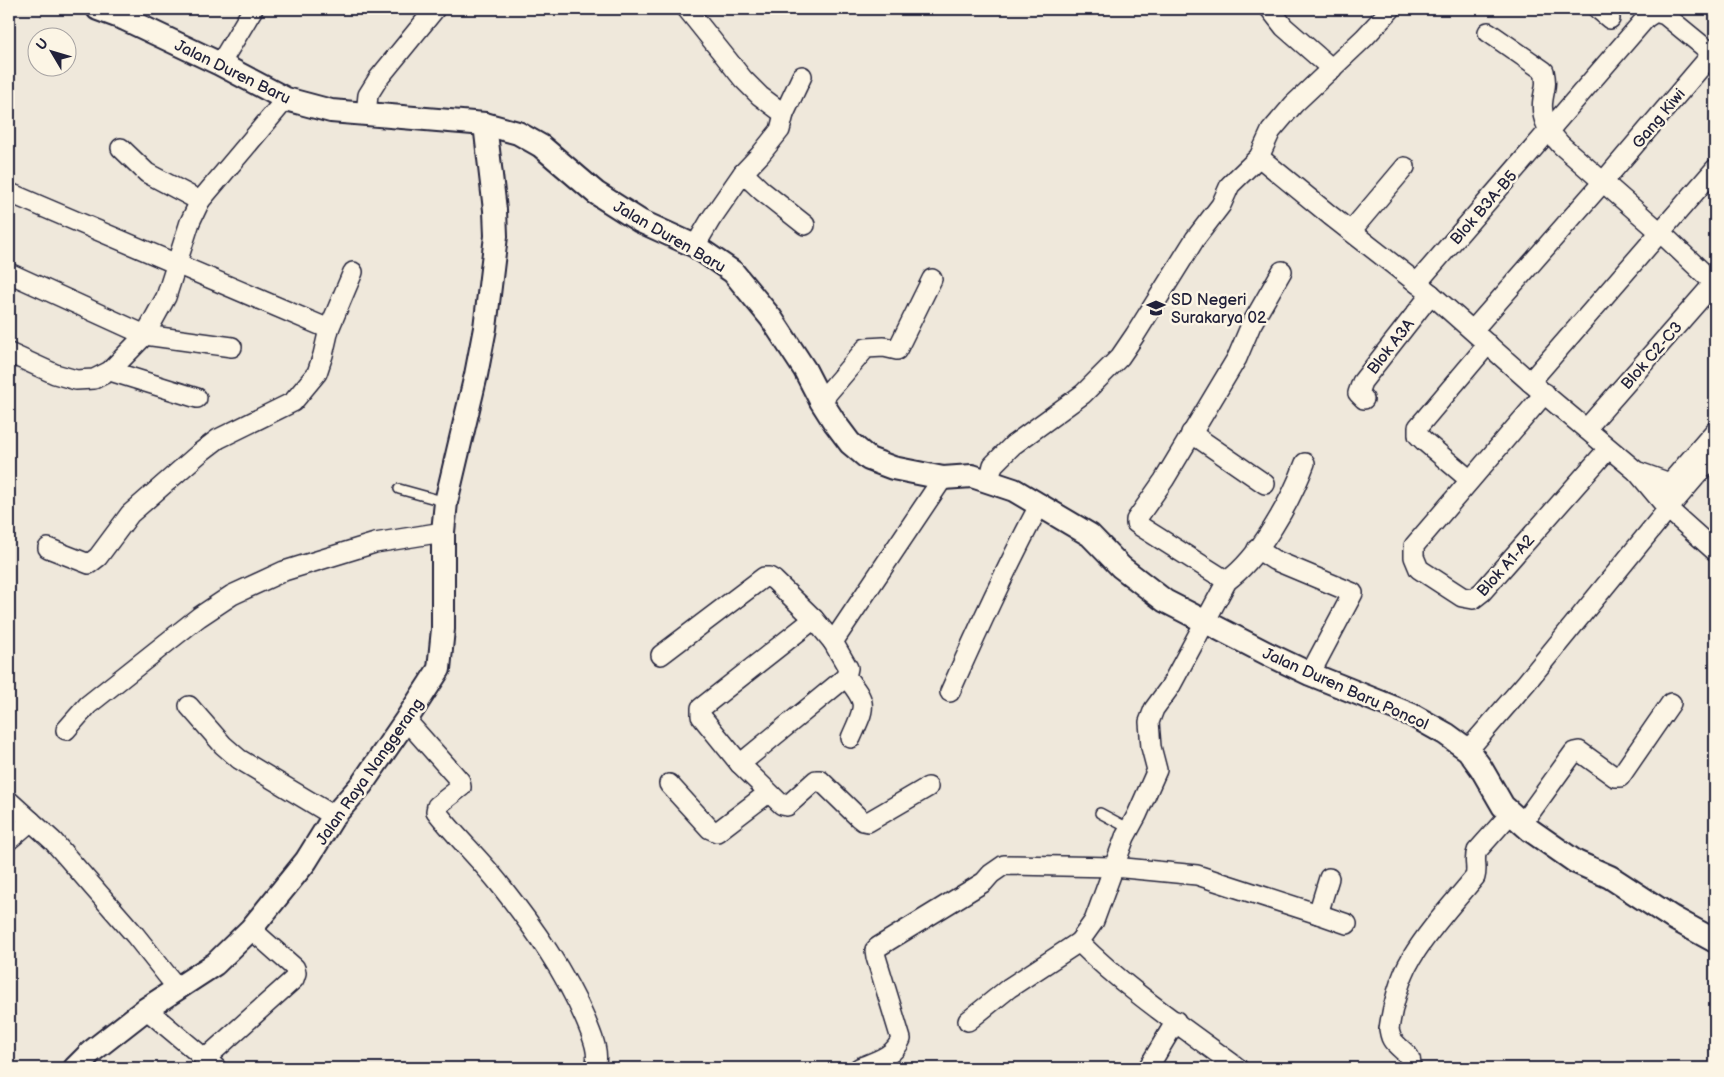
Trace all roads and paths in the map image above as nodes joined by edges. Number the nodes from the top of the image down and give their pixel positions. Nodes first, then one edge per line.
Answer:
1 (98, 9) edge
2 (254, 9) edge
3 (435, 9) edge
4 (686, 9) edge
5 (1270, 9) edge
6 (1391, 9) edge
7 (128, 14) edge
8 (1488, 32) dead end
9 (1714, 55) edge
10 (220, 64) junction
11 (1332, 69) junction
12 (802, 76) dead end
13 (286, 98) junction
14 (366, 114) junction
15 (784, 114) junction
16 (485, 124) junction
17 (1549, 131) junction
18 (121, 148) dead end
19 (1259, 158) junction
20 (1405, 167) dead end
21 (1715, 169) edge
22 (743, 173) junction
23 (1603, 182) junction
24 (10, 192) edge
25 (196, 210) junction
26 (805, 225) dead end
27 (1351, 231) junction
28 (1660, 232) junction
29 (695, 246) junction
30 (177, 264) junction
31 (1282, 271) dead end
32 (353, 272) dead end
33 (9, 273) edge
34 (932, 279) dead end
35 (1715, 283) edge
36 (1424, 289) junction
37 (329, 328) junction
38 (1473, 330) junction
39 (145, 335) junction
40 (1488, 344) junction
41 (232, 347) dead end
42 (9, 353) edge
43 (110, 371) junction
44 (1530, 382) junction
45 (1545, 393) junction
46 (197, 398) dead end
47 (1364, 399) dead end
48 (821, 401) junction
49 (1586, 429) junction
50 (1715, 431) edge
51 (1191, 433) junction
52 (1608, 449) junction
53 (1715, 454) edge
54 (1305, 463) dead end
55 (1636, 471) junction
56 (943, 478) junction
57 (1470, 480) junction
58 (989, 481) junction
59 (1670, 483) junction
60 (1265, 484) dead end
61 (398, 489) dead end
62 (446, 502) junction
63 (1040, 504) junction
64 (1668, 508) junction
65 (442, 532) junction
66 (48, 548) dead end
67 (1257, 549) junction
68 (1715, 551) edge
69 (1227, 581) junction
70 (814, 619) junction
71 (1204, 622) junction
72 (833, 642) junction
73 (661, 655) dead end
74 (1310, 674) junction
75 (846, 677) junction
76 (950, 692) dead end
77 (1672, 703) dead end
78 (189, 706) dead end
79 (406, 720) junction
80 (66, 730) dead end
81 (851, 738) dead end
82 (1468, 750) junction
83 (740, 764) junction
84 (669, 784) dead end
85 (928, 787) dead end
86 (768, 793) junction
87 (9, 801) edge
88 (1100, 813) dead end
89 (334, 816) junction
90 (1516, 818) junction
91 (31, 821) junction
92 (1130, 829) junction
93 (9, 840) edge
94 (1114, 867) junction
95 (1330, 878) dead end
96 (1318, 914) junction
97 (1347, 924) dead end
98 (251, 929) junction
99 (1715, 941) edge
100 (1079, 942) junction
101 (178, 989) junction
102 (146, 1009) junction
103 (968, 1021) dead end
104 (1176, 1021) junction
105 (211, 1064) edge
106 (75, 1068) edge
107 (595, 1068) edge
108 (859, 1068) edge
109 (1148, 1068) edge
110 (1238, 1068) edge
111 (1410, 1068) edge

1 - 7 street, Jalan Duren Baru
2 - 10 street
3 - 14 street
4 - 15 street
5 - 11 street
6 - 11 street
7 - 10 street, Jalan Duren Baru
8 - 17 street
9 - 17 street, Blok B3A-B5
9 - 23 street, Gang Kiwi
10 - 13 street, Jalan Duren Baru
11 - 19 street
12 - 15 street
13 - 14 street, Jalan Duren Baru
13 - 25 street
14 - 16 street, Jalan Duren Baru
15 - 22 street
16 - 29 street, Jalan Duren Baru
16 - 62 street, Jalan Raya Nanggerang
17 - 23 street
17 - 36 street, Blok B3A-B5
18 - 25 street
19 - 27 street
19 - 58 street
20 - 27 street
21 - 28 street
22 - 26 street
22 - 29 street
23 - 28 street
23 - 38 street, Gang Kiwi
24 - 30 street
25 - 30 street
27 - 36 street
28 - 35 street
28 - 44 street
29 - 48 street, Jalan Duren Baru
30 - 37 street
30 - 39 street
31 - 51 street
32 - 37 street
33 - 39 street
34 - 48 street
35 - 49 street, Blok C2-C3
36 - 38 street
36 - 47 street, Blok A3A
37 - 66 street
38 - 40 street
39 - 41 street
39 - 43 street
40 - 44 street
40 - 57 street
42 - 43 street
43 - 46 street
44 - 45 street
45 - 49 street
45 - 57 street, Blok A1-A2
48 - 56 street, Jalan Duren Baru
49 - 52 street
50 - 59 street
51 - 60 street
51 - 69 street
52 - 55 street
52 - 57 street, Blok A1-A2
53 - 64 street
54 - 67 street
55 - 59 street
55 - 64 street
56 - 58 street, Jalan Duren Baru
56 - 72 street
58 - 63 street, Jalan Duren Baru
59 - 64 street
61 - 62 lane
62 - 65 street, Jalan Raya Nanggerang
63 - 71 street, Jalan Duren Baru
63 - 76 street
64 - 68 street
64 - 82 street
65 - 79 street, Jalan Raya Nanggerang
65 - 80 street
67 - 69 street
67 - 74 street
69 - 71 street
70 - 72 street
70 - 73 street
70 - 83 street
71 - 74 street, Jalan Duren Baru Poncol
71 - 92 street
72 - 75 street
74 - 82 street, Jalan Duren Baru Poncol
75 - 81 street
75 - 83 street
77 - 90 street
78 - 89 street
79 - 89 street, Jalan Raya Nanggerang
79 - 107 street
82 - 90 street, Jalan Duren Baru Poncol
83 - 86 street
84 - 86 street
85 - 86 street
87 - 91 street
88 - 92 lane
89 - 98 street, Jalan Raya Nanggerang
90 - 99 street, Jalan Duren Baru Poncol
90 - 111 street
91 - 93 street
91 - 101 street
92 - 94 street
94 - 96 street
94 - 100 street
94 - 108 street
95 - 96 street
96 - 97 street
98 - 101 street, Jalan Raya Nanggerang
98 - 105 street
100 - 103 street
100 - 104 street
101 - 102 street, Jalan Raya Nanggerang
102 - 105 street
102 - 106 street, Jalan Raya Nanggerang
104 - 109 street
104 - 110 street

